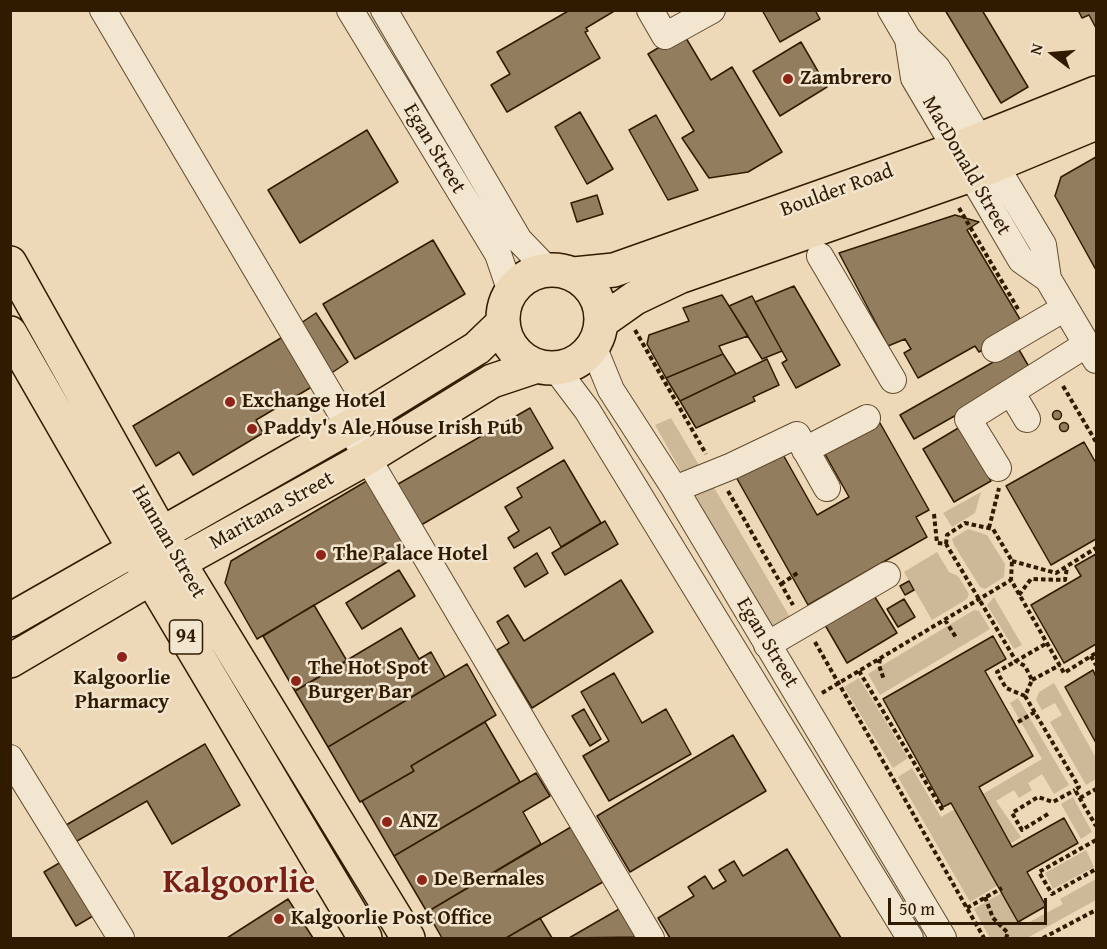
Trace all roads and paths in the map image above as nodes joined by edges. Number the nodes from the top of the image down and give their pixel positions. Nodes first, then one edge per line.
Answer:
1 (103, 10) edge
2 (350, 10) edge
3 (384, 10) edge
4 (650, 10) edge
5 (712, 10) edge
6 (891, 10) edge
7 (1096, 93) edge
8 (1096, 123) edge
9 (976, 157) junction
10 (820, 256) dead end
11 (10, 263) edge
12 (561, 272) junction
13 (511, 292) junction
14 (1065, 308) junction
15 (503, 323) junction
16 (10, 333) edge
17 (597, 334) junction
18 (994, 350) dead end
19 (1094, 356) edge
20 (546, 367) junction
21 (893, 380) dead end
22 (1011, 392) junction
23 (867, 418) dead end
24 (1027, 419) dead end
25 (349, 427) junction
26 (805, 450) junction
27 (367, 458) junction
28 (999, 478) joint
29 (827, 488) dead end
30 (675, 489) junction
31 (934, 514) dead end
32 (989, 528) junction
33 (148, 541) junction
34 (946, 544) junction
35 (1096, 548) edge
36 (1012, 561) junction
37 (179, 563) junction
38 (1068, 566) junction
39 (799, 572) dead end
40 (887, 575) dead end
41 (151, 578) junction
42 (1011, 580) junction
43 (781, 584) dead end
44 (1019, 595) junction
45 (979, 599) junction
46 (10, 620) edge
47 (945, 620) junction
48 (957, 639) dead end
49 (1047, 643) junction
50 (767, 645) junction
51 (1096, 653) edge
52 (1091, 656) junction
53 (880, 658) junction
54 (10, 661) edge
55 (1016, 661) junction
56 (1060, 665) junction
57 (1096, 665) edge
58 (859, 671) junction
59 (884, 680) dead end
60 (1032, 680) junction
61 (1025, 696) junction
62 (804, 705) junction
63 (1035, 712) junction
64 (1018, 722) dead end
65 (10, 758) edge
66 (1096, 789) edge
67 (1075, 790) junction
68 (1080, 798) junction
69 (943, 811) dead end
70 (1048, 814) dead end
71 (1096, 826) edge
72 (1096, 840) edge
73 (1096, 869) edge
74 (1002, 888) dead end
75 (985, 897) junction
76 (967, 908) dead end
77 (1096, 910) edge
78 (121, 939) edge
79 (365, 939) edge
80 (408, 939) edge
81 (651, 939) edge
82 (910, 939) edge
83 (943, 939) edge
84 (1006, 939) edge
85 (1043, 939) edge

1 - 25 street
2 - 13 street, Egan Street
3 - 12 street, Egan Street
4 - 5 street
6 - 9 street, MacDonald Street
7 - 9 main road, Boulder Road
8 - 9 main road, Boulder Road
9 - 12 main road, Boulder Road
9 - 14 street, MacDonald Street
9 - 17 main road, Boulder Road
10 - 21 street
11 - 33 main road, Hannan Street / 94
12 - 13 main road, Boulder Road
12 - 17 main road
13 - 15 main road
14 - 18 street
14 - 19 street, MacDonald Street
15 - 20 main road
15 - 25 main road, Maritana Street
16 - 33 main road, Hannan Street / 94
17 - 20 main road, Boulder Road
17 - 30 street, Egan Street
19 - 22 street
20 - 27 main road, Maritana Street
20 - 82 street, Egan Street
22 - 24 street
22 - 28 street
23 - 26 street
25 - 27 street
25 - 33 main road, Maritana Street
26 - 29 street
26 - 30 street
27 - 37 main road, Maritana Street
27 - 81 street
28 - 32 path
30 - 50 street, Egan Street
31 - 34 path
32 - 34 path
32 - 36 path
33 - 37 main road, Hannan Street / 94
33 - 41 main road, Hannan Street / 94
33 - 46 main road, Maritana Street
34 - 45 path
35 - 38 path
36 - 38 path
36 - 42 path
37 - 41 main road, Maritana Street
37 - 80 main road, Hannan Street / 94
38 - 44 path
39 - 43 path
40 - 50 street
41 - 54 main road, Maritana Street
41 - 79 main road, Hannan Street / 94
42 - 44 path
42 - 45 path
44 - 49 path
45 - 47 path
45 - 55 path
47 - 48 path
47 - 53 path
49 - 55 path
49 - 56 path
50 - 62 street, Egan Street
51 - 52 path
52 - 56 path
52 - 57 path
53 - 58 path
53 - 59 path
55 - 60 path
55 - 61 path
56 - 60 path
58 - 62 path
58 - 69 path
60 - 61 path
61 - 63 path
62 - 83 street, Egan Street
63 - 64 path
63 - 67 path
65 - 78 street
66 - 68 path
67 - 68 path
67 - 70 path
68 - 71 path
72 - 73 path
74 - 75 path
75 - 76 path
75 - 84 path
77 - 85 path

